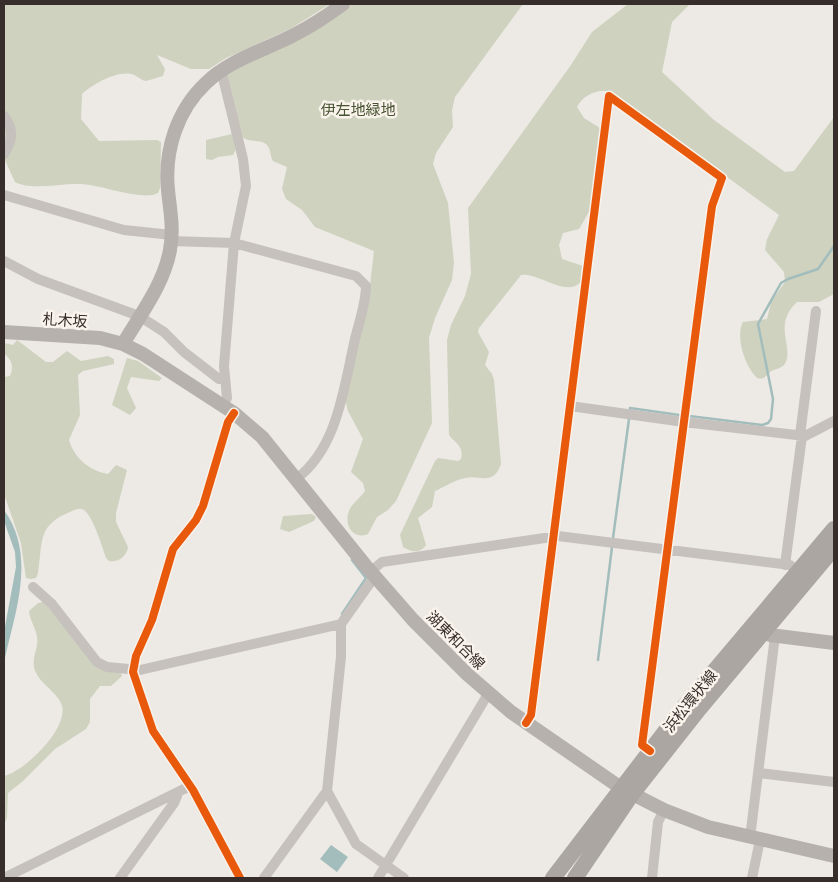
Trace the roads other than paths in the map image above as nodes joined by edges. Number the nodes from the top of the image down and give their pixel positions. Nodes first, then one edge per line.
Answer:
1 (343, 4) edge
2 (219, 72) junction
3 (4, 116) edge
4 (4, 154) edge
5 (4, 195) edge
6 (172, 238) junction
7 (234, 243) junction
8 (4, 261) edge
9 (816, 311) dead end
10 (139, 316) junction
11 (4, 332) edge
12 (122, 344) junction
13 (224, 378) junction
14 (570, 406) junction
15 (229, 409) junction
16 (834, 421) edge
17 (684, 422) junction
18 (801, 435) junction
19 (296, 479) junction
20 (834, 529) edge
21 (554, 536) junction
22 (834, 548) edge
23 (667, 549) junction
24 (791, 568) junction
25 (373, 574) junction
26 (33, 587) dead end
27 (341, 624) junction
28 (770, 633) junction
29 (834, 643) edge
30 (133, 670) junction
31 (488, 694) junction
32 (526, 723) junction
33 (650, 751) junction
34 (758, 772) junction
35 (834, 782) edge
36 (190, 786) junction
37 (327, 791) junction
38 (627, 791) junction
39 (176, 793) junction
40 (664, 810) junction
41 (755, 839) junction
42 (834, 856) edge
43 (386, 865) junction
44 (4, 878) edge
45 (120, 878) edge
46 (240, 878) edge
47 (264, 878) edge
48 (378, 878) edge
49 (404, 878) edge
50 (553, 878) edge
51 (575, 878) edge
52 (652, 878) edge
53 (752, 878) edge

1 - 2 main road
2 - 6 main road
2 - 7 street
3 - 4 street
5 - 6 street
6 - 7 street
6 - 10 main road
7 - 13 street
7 - 19 street
8 - 10 street
9 - 18 street
10 - 12 main road
10 - 13 street
11 - 12 main road, 札木坂
12 - 15 main road, 湖東和合線
13 - 15 street
14 - 17 street
14 - 17 street
14 - 21 street
15 - 19 main road, 湖東和合線
15 - 30 street
16 - 18 street
17 - 18 street
17 - 23 street
18 - 24 street
19 - 25 main road, 湖東和合線
20 - 24 main road, 浜松環状線
21 - 23 street
21 - 25 street
21 - 32 street
22 - 28 main road, 浜松環状線
23 - 24 street
23 - 33 street
24 - 33 main road, 浜松環状線
25 - 27 street
25 - 31 main road, 湖東和合線
26 - 30 street
27 - 30 street
27 - 37 street
28 - 29 main road
28 - 34 street
28 - 38 main road, 浜松環状線
30 - 36 street
31 - 32 main road, 湖東和合線
31 - 43 street
32 - 38 main road, 湖東和合線
33 - 38 main road, 浜松環状線
34 - 35 street
34 - 41 street
36 - 39 street
36 - 46 street
37 - 43 street
37 - 47 street
38 - 40 main road, 湖東和合線
38 - 50 main road, 浜松環状線
38 - 51 main road, 浜松環状線
39 - 44 street
39 - 45 street
40 - 41 main road, 湖東和合線
40 - 52 street
41 - 42 main road, 湖東和合線
41 - 53 street
43 - 48 street
43 - 49 street

